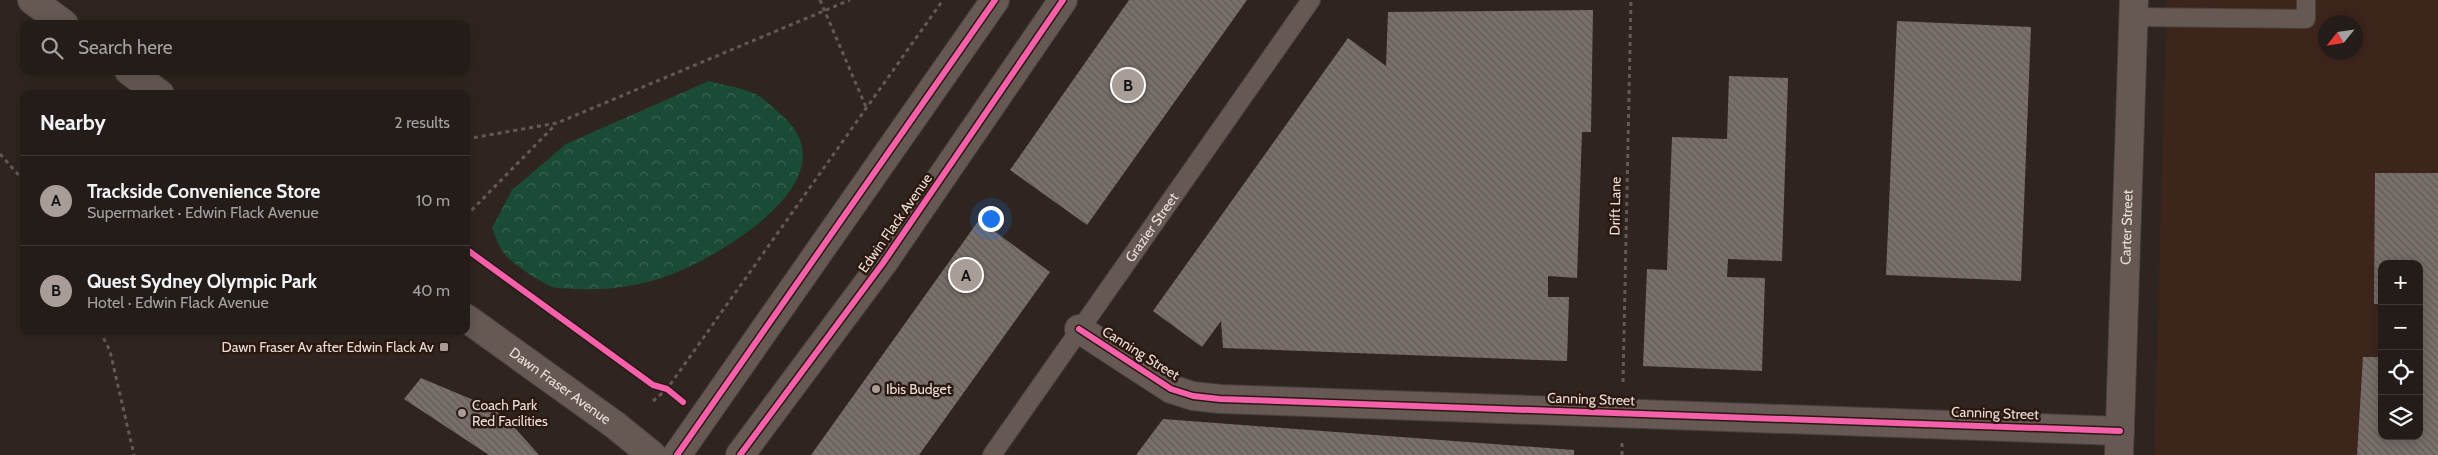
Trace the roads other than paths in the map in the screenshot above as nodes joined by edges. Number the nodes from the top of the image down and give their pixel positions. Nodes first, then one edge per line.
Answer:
1 (32, 0) edge
2 (995, 0) edge
3 (1063, 0) edge
4 (1311, 0) edge
5 (2306, 0) edge
6 (2134, 8) edge
7 (59, 20) edge
8 (135, 75) edge
9 (155, 90) edge
10 (470, 321) edge
11 (1080, 329) junction
12 (2120, 443) edge
13 (652, 455) edge
14 (677, 455) edge
15 (740, 455) edge
16 (992, 455) edge

1 - 7 street
2 - 14 street
3 - 15 street, Edwin Flack Avenue
4 - 11 lane, Grazier Street
5 - 6 lane
6 - 12 street, Carter Street
8 - 9 street
10 - 13 street, Dawn Fraser Avenue
11 - 12 street, Canning Street
11 - 16 lane, Grazier Street

